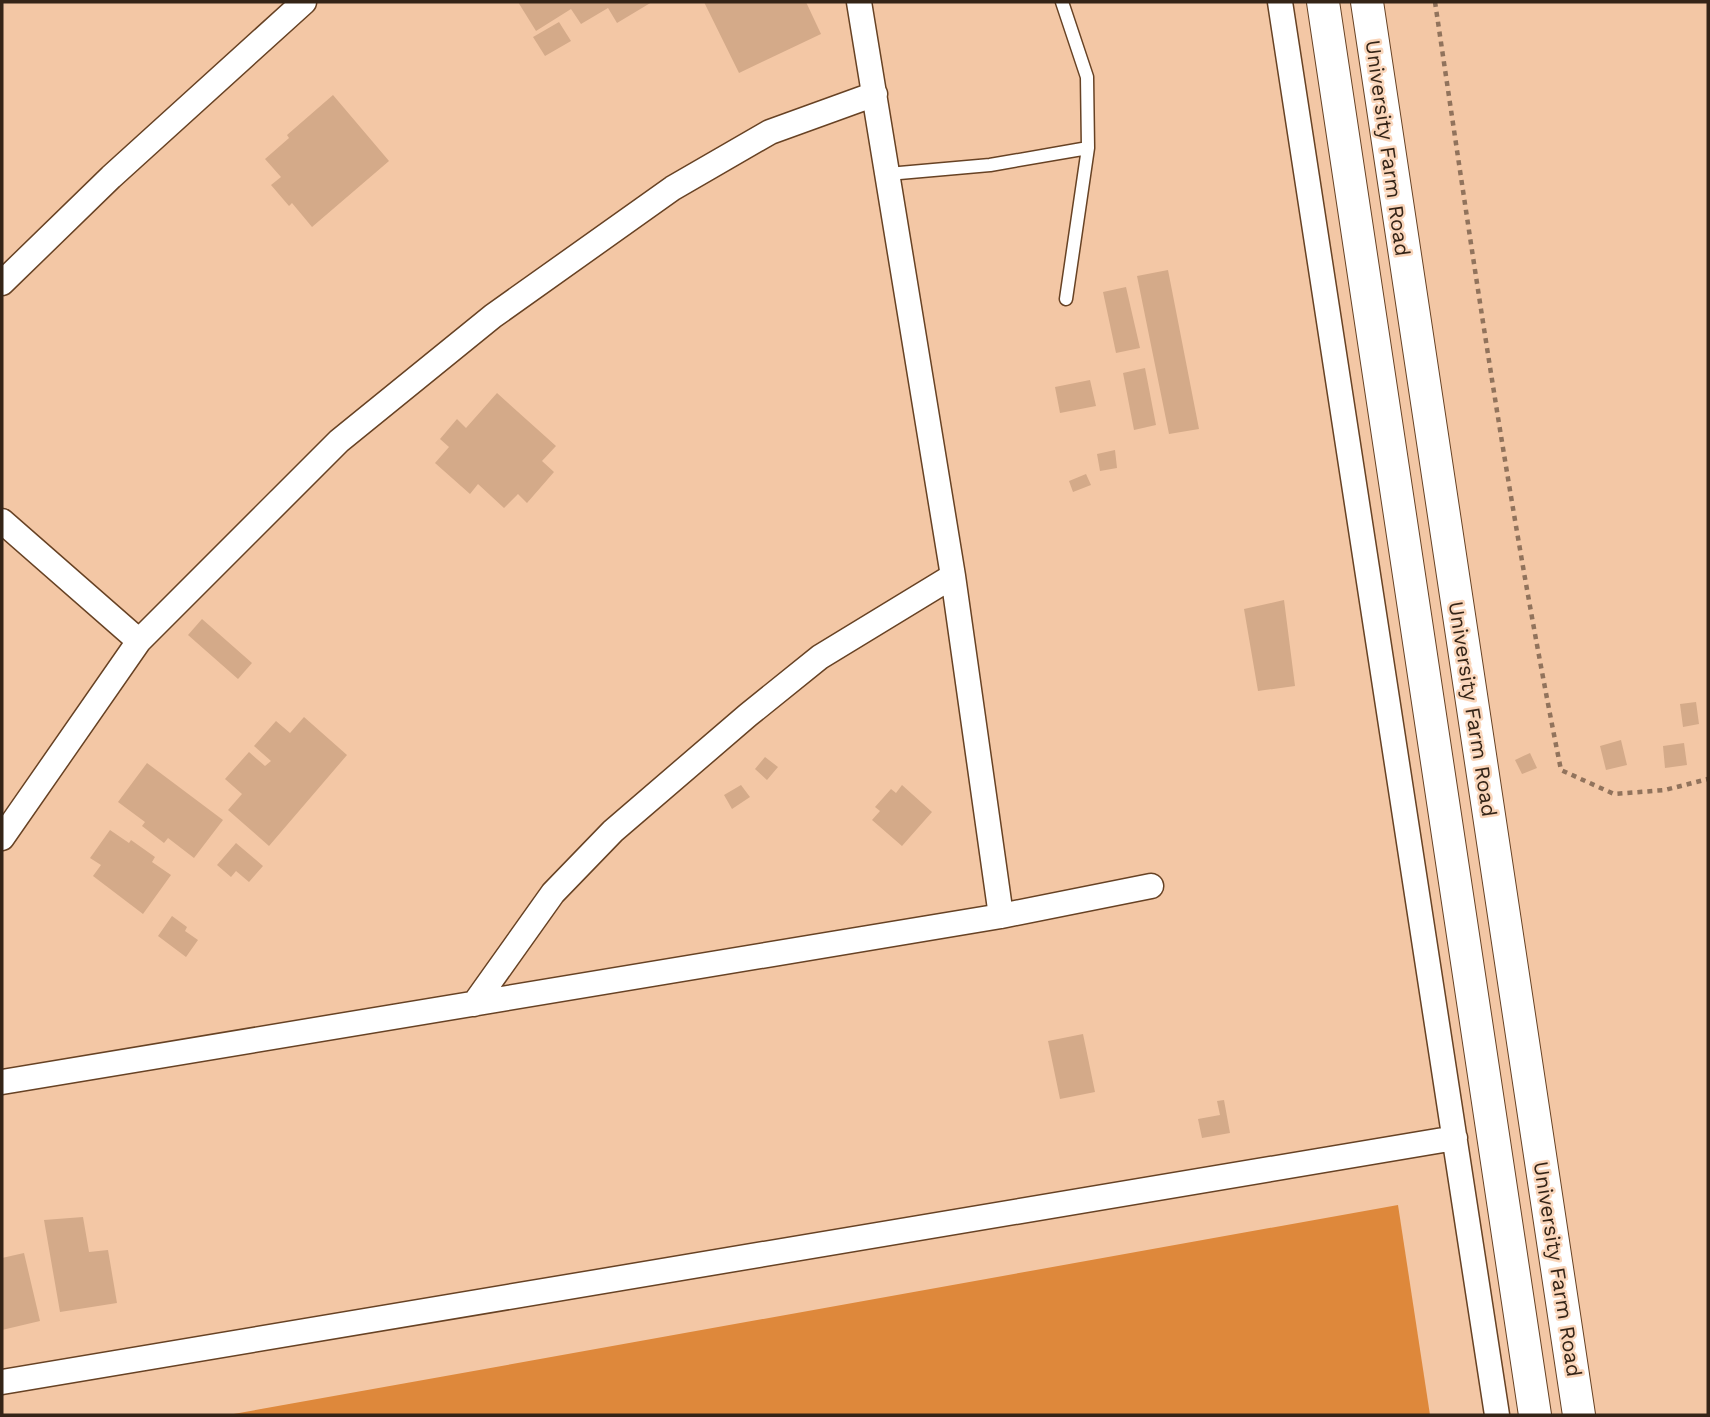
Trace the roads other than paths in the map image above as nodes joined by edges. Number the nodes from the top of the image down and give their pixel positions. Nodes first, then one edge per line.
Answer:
1 (304, 2) edge
2 (859, 2) edge
3 (1062, 2) edge
4 (1280, 2) edge
5 (1323, 2) edge
6 (1367, 2) edge
7 (875, 94) junction
8 (1088, 148) junction
9 (888, 174) junction
10 (2, 283) edge
11 (1066, 299) dead end
12 (2, 521) edge
13 (953, 576) junction
14 (139, 641) junction
15 (2, 838) edge
16 (1151, 886) dead end
17 (1001, 916) junction
18 (474, 1004) junction
19 (2, 1082) edge
20 (1455, 1138) junction
21 (2, 1382) edge
22 (1497, 1415) edge
23 (1535, 1415) edge
24 (1579, 1415) edge

1 - 10 street
2 - 7 street
3 - 8 lane
4 - 20 street
5 - 23 street, University Farm Road
6 - 24 street, University Farm Road
7 - 9 street
7 - 14 street
8 - 9 lane
8 - 11 lane
9 - 13 street
12 - 14 street
13 - 17 street
13 - 18 street
14 - 15 street
16 - 17 street
17 - 18 street
18 - 19 street
20 - 21 street
20 - 22 street

